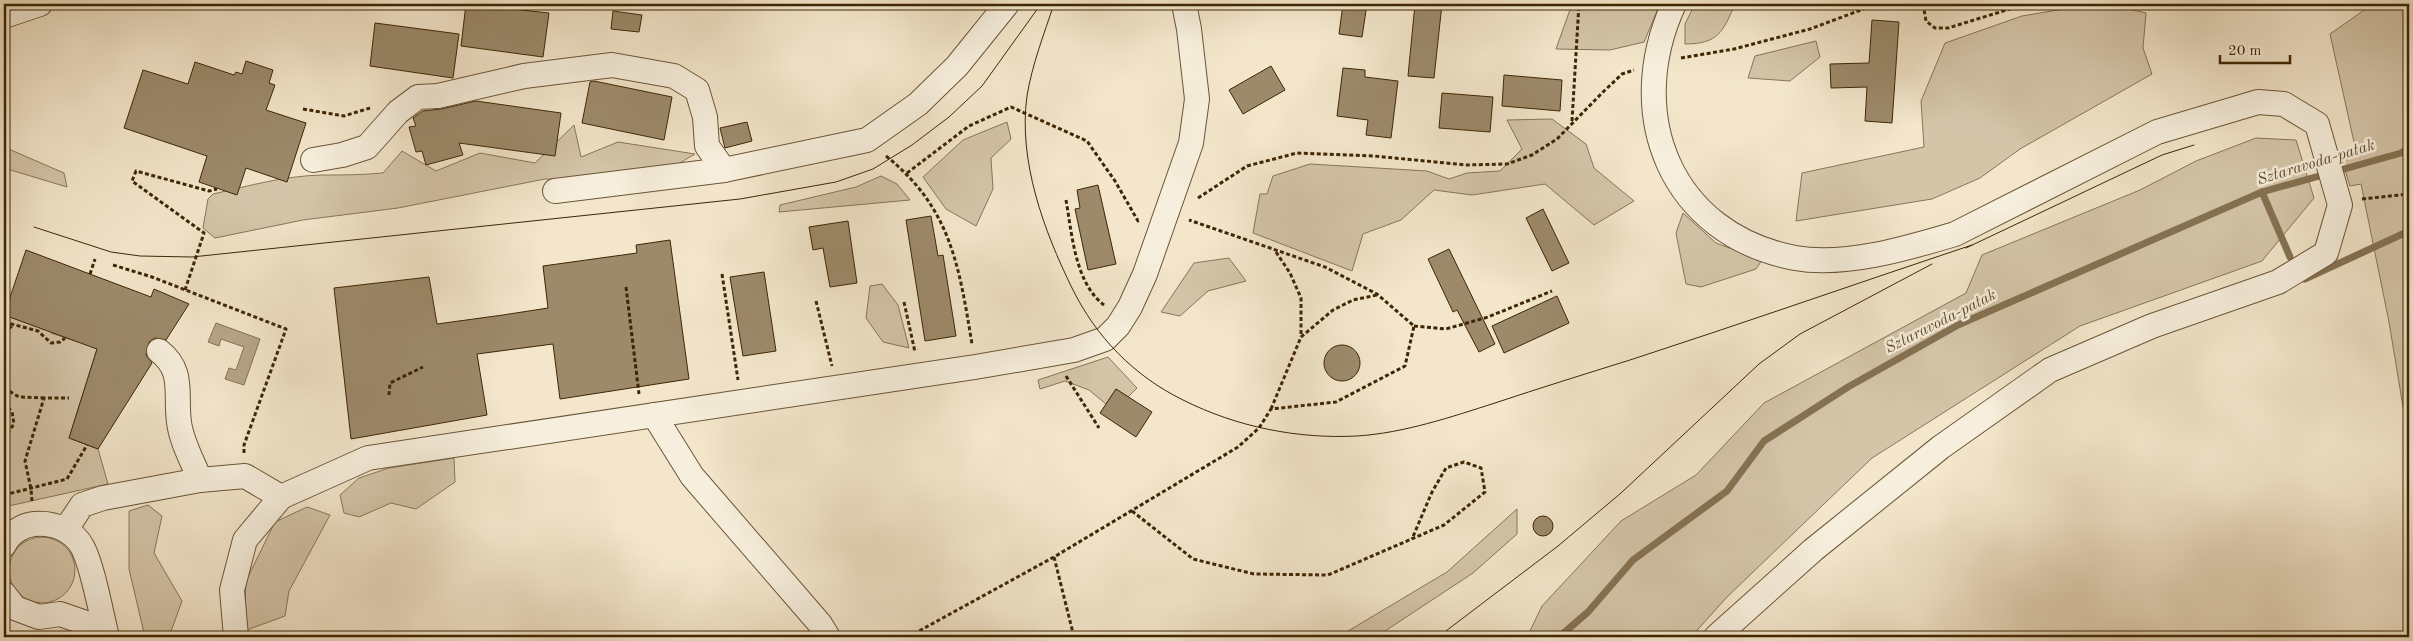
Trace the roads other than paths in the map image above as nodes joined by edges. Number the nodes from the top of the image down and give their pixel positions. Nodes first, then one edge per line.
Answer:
1 (40, 4) edge
2 (1007, 4) edge
3 (1184, 4) edge
4 (1674, 4) edge
5 (4, 16) edge
6 (313, 160) dead end
7 (724, 170) junction
8 (555, 191) dead end
9 (159, 351) dead end
10 (648, 416) junction
11 (200, 480) junction
12 (281, 497) junction
13 (66, 529) junction
14 (4, 545) edge
15 (91, 575) junction
16 (4, 594) edge
17 (60, 614) junction
18 (107, 637) edge
19 (236, 637) edge
20 (828, 637) edge
21 (1716, 637) edge

1 - 5 street
2 - 7 street
3 - 10 street
4 - 21 street
6 - 7 street
7 - 8 street
9 - 11 street
10 - 12 street
10 - 20 street
11 - 12 street
11 - 13 street
12 - 19 street
13 - 14 street
13 - 15 street
15 - 17 street
15 - 18 street
16 - 17 street
17 - 18 street

